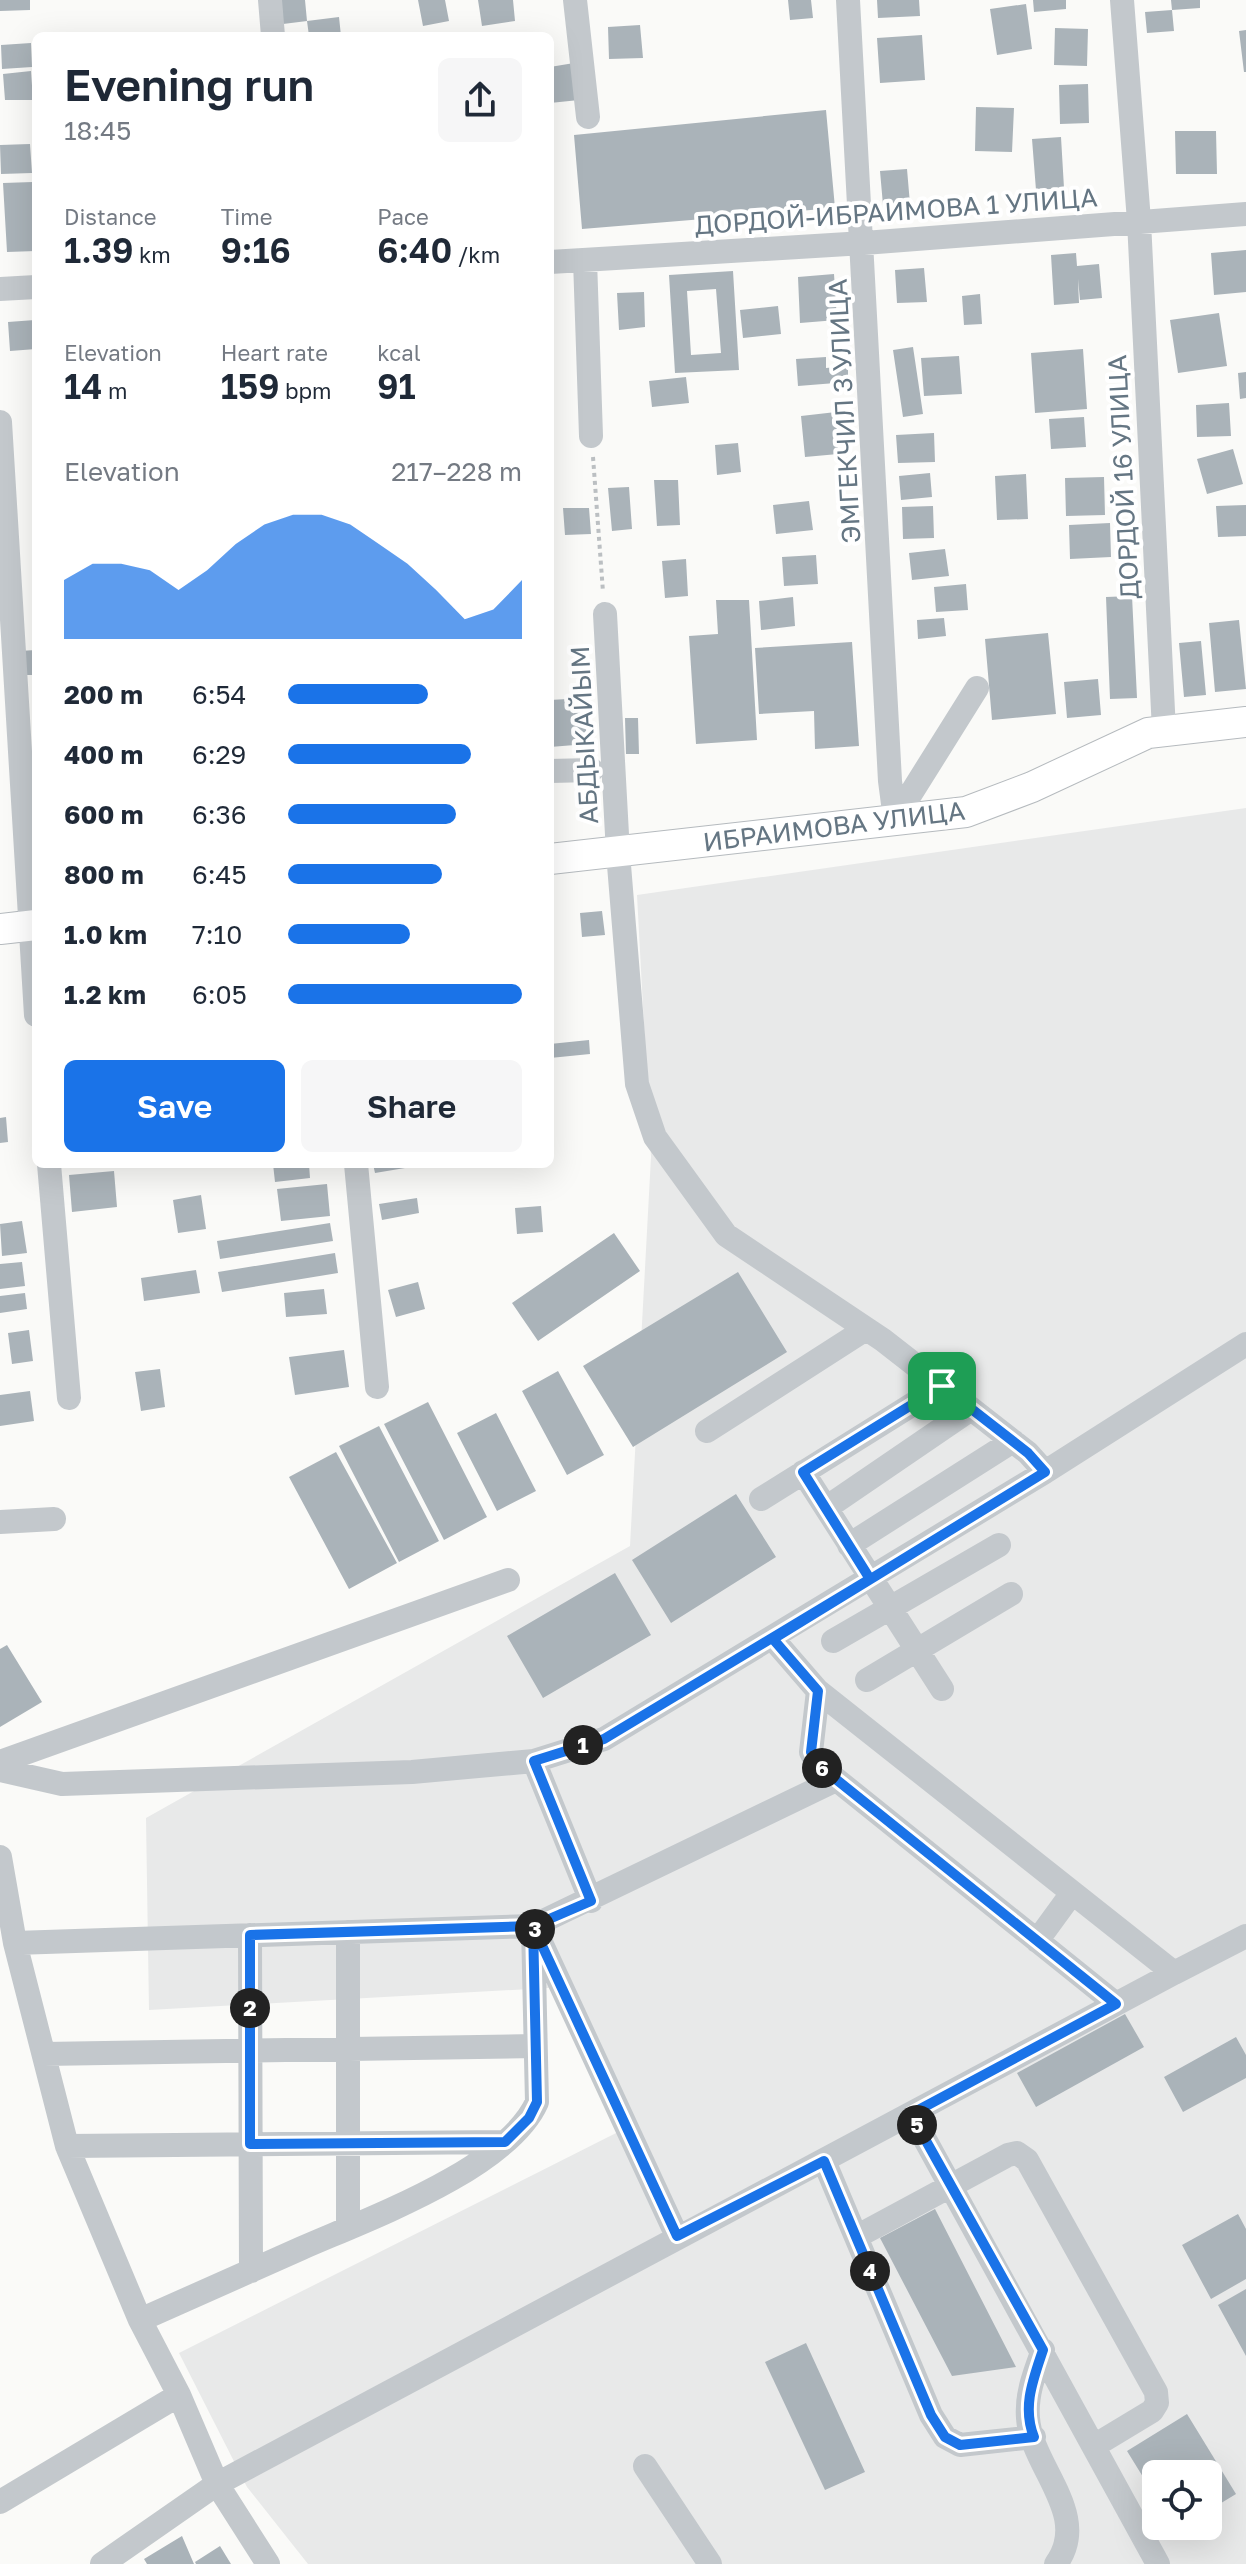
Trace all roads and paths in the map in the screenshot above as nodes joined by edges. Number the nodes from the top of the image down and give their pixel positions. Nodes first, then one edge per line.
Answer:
1 (270, 0) edge
2 (575, 0) edge
3 (848, 0) edge
4 (1122, 0) edge
5 (273, 32) edge
6 (588, 117) dead end
7 (1246, 214) edge
8 (1139, 221) junction
9 (864, 243) junction
10 (585, 260) junction
11 (554, 262) edge
12 (32, 287) edge
13 (0, 289) edge
14 (0, 422) edge
15 (591, 436) joint
16 (605, 614) joint
17 (977, 688) dead end
18 (1246, 722) edge
19 (1164, 731) junction
20 (592, 770) dead end
21 (554, 771) edge
22 (895, 819) junction
23 (618, 853) junction
24 (554, 859) edge
25 (21, 926) edge
26 (32, 991) edge
27 (49, 1168) edge
28 (356, 1168) edge
29 (866, 1329) junction
30 (1246, 1344) edge
31 (942, 1386) junction
32 (377, 1387) dead end
33 (69, 1398) dead end
34 (971, 1409) junction
35 (707, 1431) dead end
36 (1013, 1441) junction
37 (803, 1472) junction
38 (1045, 1472) junction
39 (761, 1499) dead end
40 (826, 1508) junction
41 (54, 1519) dead end
42 (0, 1522) edge
43 (849, 1545) junction
44 (999, 1545) dead end
45 (870, 1579) junction
46 (508, 1580) dead end
47 (1011, 1594) dead end
48 (889, 1608) junction
49 (773, 1639) junction
50 (833, 1641) dead end
51 (917, 1650) junction
52 (867, 1680) dead end
53 (942, 1689) dead end
54 (818, 1691) junction
55 (534, 1761) junction
56 (0, 1762) edge
57 (0, 1770) edge
58 (836, 1780) junction
59 (0, 1857) edge
60 (1072, 1893) junction
61 (591, 1901) junction
62 (533, 1926) junction
63 (348, 1932) junction
64 (250, 1935) junction
65 (1246, 1936) edge
66 (1037, 1941) junction
67 (15, 1943) junction
68 (1174, 1973) junction
69 (1116, 2004) junction
70 (535, 2046) junction
71 (349, 2049) junction
72 (250, 2050) junction
73 (44, 2054) junction
74 (911, 2114) junction
75 (505, 2142) junction
76 (250, 2144) junction
77 (347, 2144) junction
78 (67, 2146) junction
79 (824, 2161) junction
80 (950, 2184) junction
81 (348, 2228) junction
82 (677, 2236) junction
83 (856, 2237) junction
84 (251, 2271) junction
85 (140, 2320) junction
86 (1043, 2350) junction
87 (179, 2395) junction
88 (1034, 2437) junction
89 (1094, 2446) junction
90 (645, 2466) dead end
91 (217, 2484) junction
92 (0, 2502) edge
93 (102, 2564) edge
94 (268, 2564) edge
95 (710, 2564) edge
96 (1056, 2564) edge
97 (1158, 2564) edge

1 - 5 street
2 - 6 street
3 - 9 street, ЭМГЕКЧИЛ 3 УЛИЦА
4 - 8 street, ДОРДОЙ 16 УЛИЦА
7 - 8 street, ДОРДОЙ-ИБРАИМОВА 1 УЛИЦА
8 - 9 street, ДОРДОЙ-ИБРАИМОВА 1 УЛИЦА
8 - 19 street, ДОРДОЙ 16 УЛИЦА
9 - 10 street, ДОРДОЙ-ИБРАИМОВА 1 УЛИЦА
9 - 22 street, ЭМГЕКЧИЛ 3 УЛИЦА
10 - 11 street, ДОРДОЙ-ИБРАИМОВА 1 УЛИЦА
10 - 15 street
12 - 13 street
14 - 25 street
15 - 16 path
16 - 23 street, АБДЫКАЙЫМ
17 - 22 street
18 - 19 main road, ИБРАИМОВА УЛИЦА
19 - 22 main road, ИБРАИМОВА УЛИЦА
20 - 21 street
22 - 23 main road, ИБРАИМОВА УЛИЦА
23 - 24 main road, ИБРАИМОВА УЛИЦА
23 - 29 street, АБДЫКАЙЫМ
25 - 26 street
27 - 33 street
28 - 32 street
29 - 31 street, АБДЫКАЙЫМ
29 - 35 street
30 - 38 street
31 - 34 street, АБДЫКАЙЫМ
31 - 37 street
34 - 36 street, АБДЫКАЙЫМ
34 - 40 street
36 - 38 street, АБДЫКАЙЫМ
36 - 43 street
37 - 39 street
37 - 40 street
38 - 45 street
40 - 43 street
41 - 42 street
43 - 45 street
44 - 48 street
45 - 48 street
45 - 49 street
46 - 56 street
47 - 51 street
48 - 50 street
48 - 51 street
49 - 54 street
49 - 55 street
51 - 52 street
51 - 53 street
54 - 58 street
54 - 60 street
55 - 57 street
55 - 61 street
58 - 61 street
58 - 66 street
59 - 67 street
60 - 66 street
60 - 68 street
61 - 62 street
62 - 63 street
62 - 70 street
62 - 82 street
63 - 64 street
63 - 71 street
64 - 67 street
64 - 72 street
65 - 68 street
66 - 69 street
67 - 73 street
68 - 69 street
69 - 74 street
70 - 71 street
70 - 75 street
71 - 72 street
71 - 77 street
72 - 73 street
72 - 76 street
73 - 78 street
74 - 79 street
74 - 80 street
75 - 77 street
75 - 81 street
76 - 77 street
76 - 78 street
76 - 84 street
77 - 81 street
78 - 85 street
79 - 82 street
79 - 83 street
80 - 83 street
80 - 86 street
80 - 89 street
81 - 84 street
82 - 91 street
83 - 88 street
84 - 85 street
85 - 87 street
86 - 88 street
86 - 89 street
87 - 91 street
87 - 92 street
88 - 96 street
89 - 97 street
90 - 95 street
91 - 93 street
91 - 94 street

